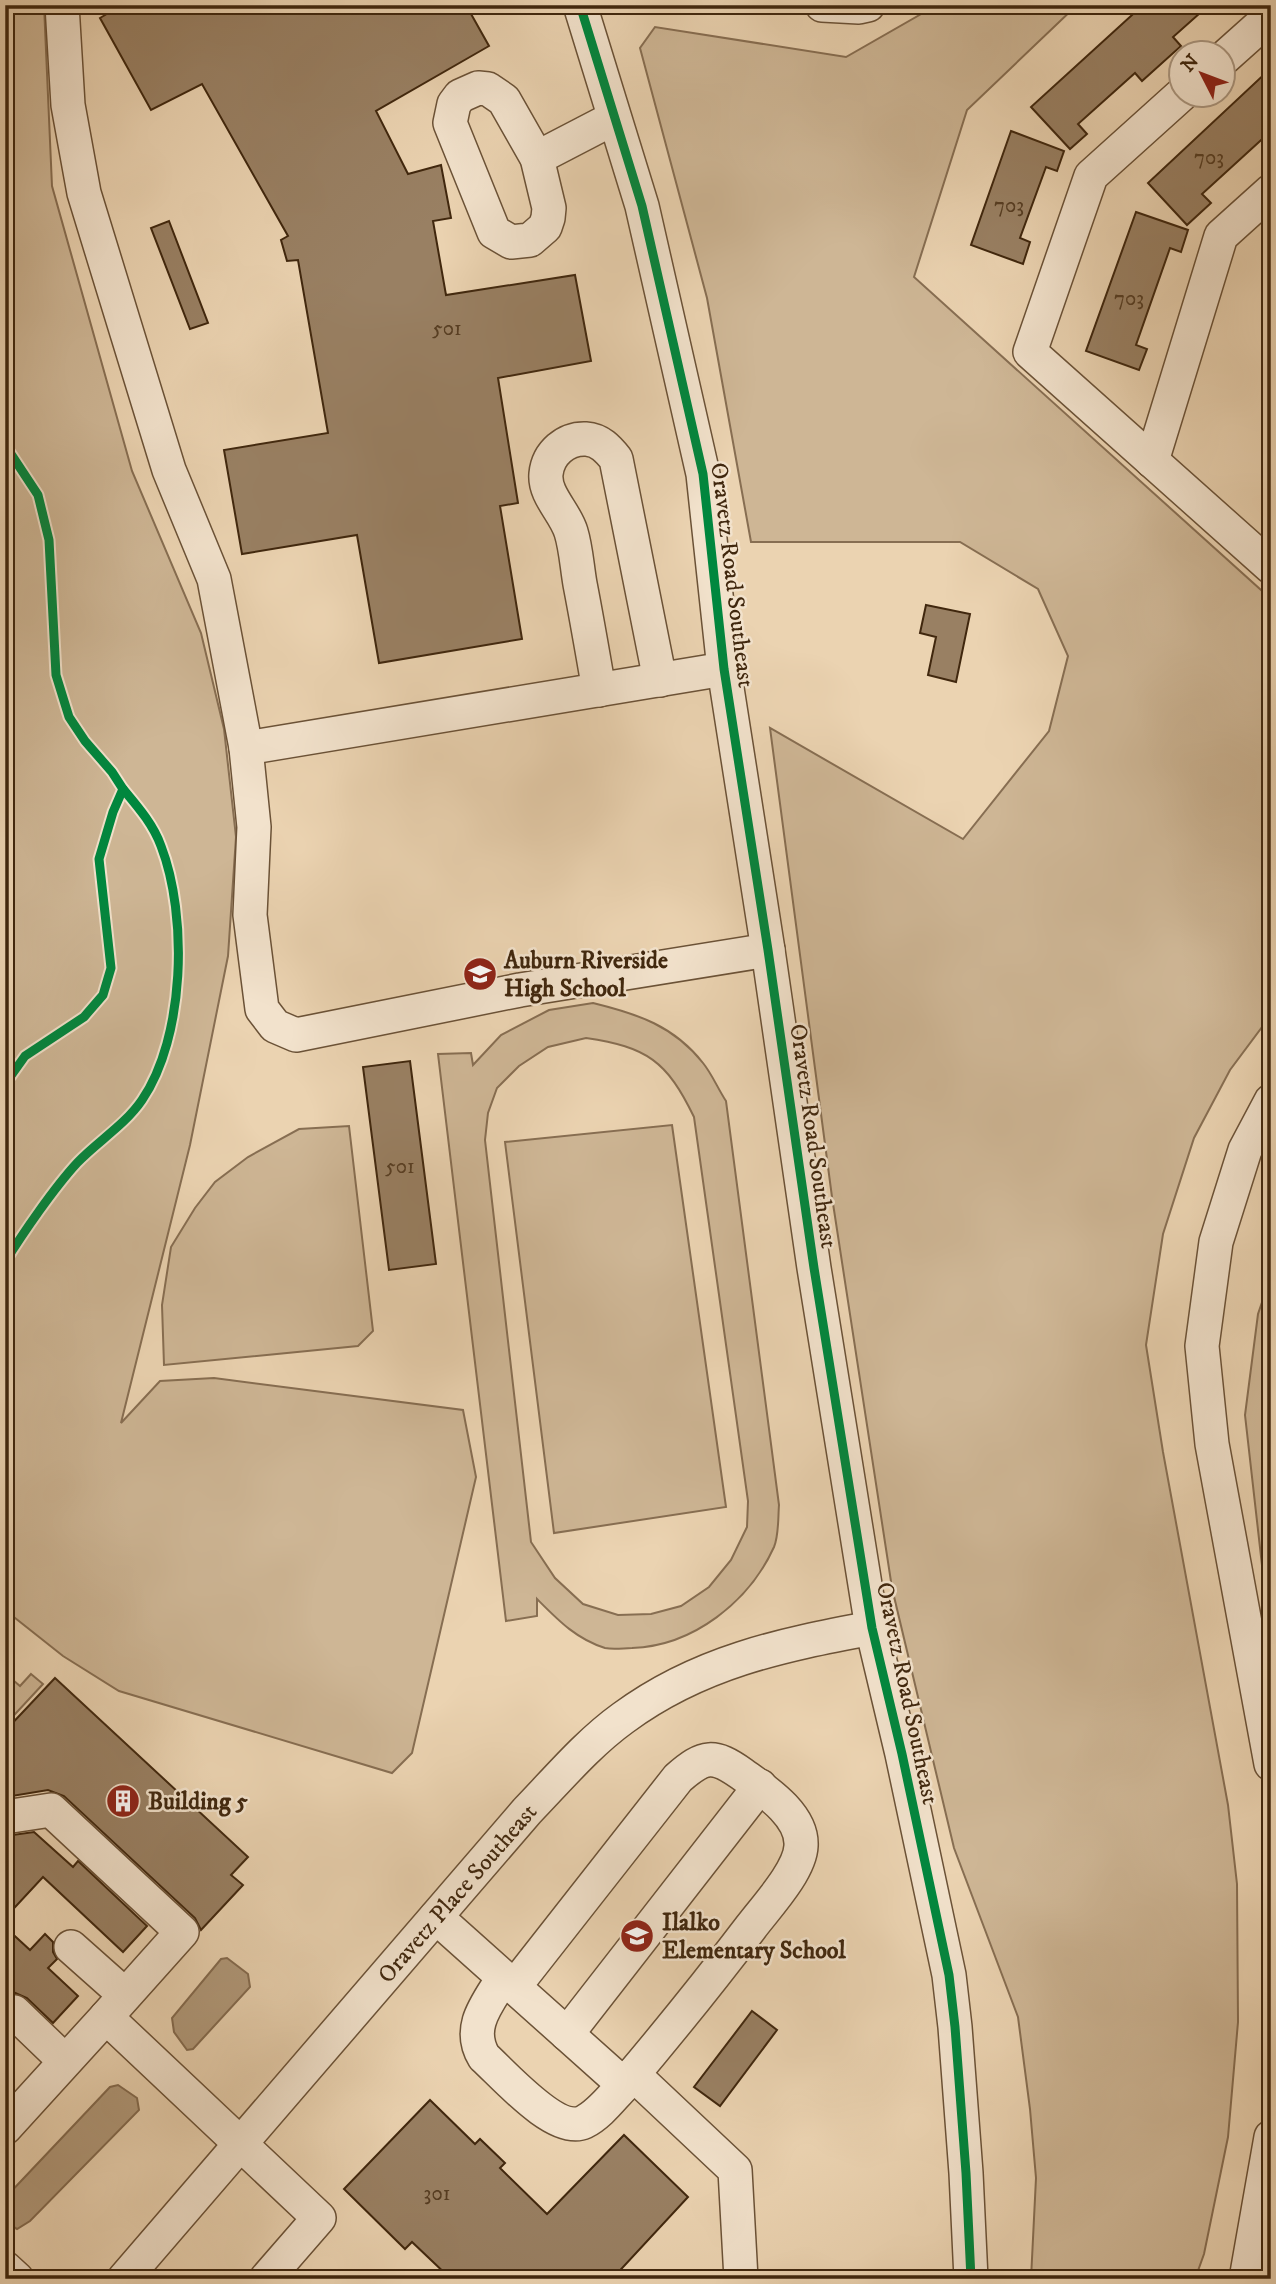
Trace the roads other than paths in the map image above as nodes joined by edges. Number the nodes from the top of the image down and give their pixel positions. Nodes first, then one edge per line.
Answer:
1 (62, 5) edge
2 (580, 5) edge
3 (822, 5) edge
4 (868, 5) edge
5 (1271, 16) edge
6 (1238, 45) edge
7 (1168, 107) edge
8 (614, 118) junction
9 (537, 158) dead end
10 (1271, 191) edge
11 (1152, 461) junction
12 (1271, 567) edge
13 (724, 669) junction
14 (660, 680) junction
15 (599, 690) junction
16 (246, 748) junction
17 (768, 950) junction
18 (1271, 1101) edge
19 (872, 1628) junction
20 (1271, 1764) edge
21 (760, 1786) junction
22 (5, 1817) edge
23 (436, 1917) junction
24 (71, 1947) dead end
25 (509, 1982) junction
26 (115, 2006) junction
27 (5, 2011) edge
28 (567, 2035) junction
29 (65, 2061) junction
30 (628, 2079) junction
31 (5, 2128) edge
32 (1271, 2137) edge
33 (241, 2144) junction
34 (1254, 2223) junction
35 (5, 2268) edge
36 (17, 2279) edge
37 (124, 2279) edge
38 (266, 2279) edge
39 (741, 2279) edge
40 (971, 2279) edge
41 (1233, 2279) edge
42 (1246, 2279) edge

1 - 16 street
2 - 8 street, Oravetz Road Southeast
3 - 4 street
5 - 6 street
7 - 11 street
8 - 9 street
8 - 13 street, Oravetz Road Southeast
10 - 11 street
11 - 12 street
13 - 14 street
13 - 17 street, Oravetz Road Southeast
14 - 15 street
14 - 15 street
15 - 16 street
16 - 17 street
17 - 19 street, Oravetz Road Southeast
18 - 20 street
19 - 23 street, Oravetz Place Southeast
19 - 40 street, Oravetz Road Southeast
21 - 25 street
21 - 28 street
21 - 30 street
22 - 26 street
23 - 25 street
23 - 33 street, Oravetz Place Southeast
24 - 26 street
25 - 28 street
25 - 30 street
26 - 29 street
26 - 33 street
27 - 29 street
28 - 30 street
29 - 31 street
30 - 39 street
32 - 34 street
33 - 37 street, Oravetz Place Southeast
33 - 38 street
34 - 41 street
34 - 42 street
35 - 36 street

